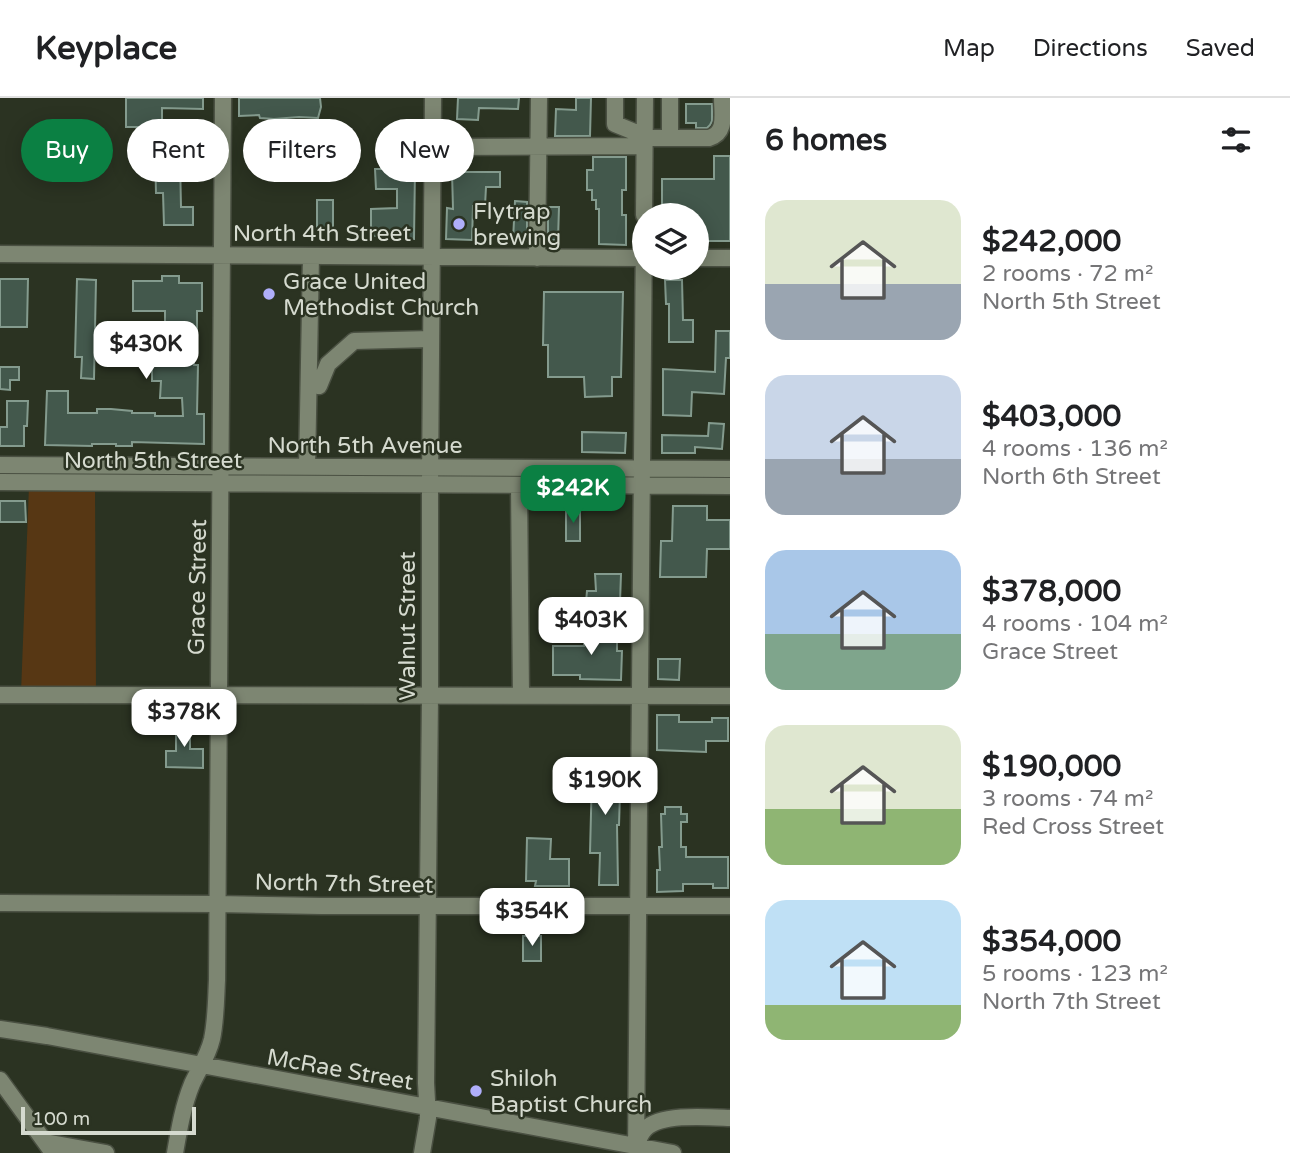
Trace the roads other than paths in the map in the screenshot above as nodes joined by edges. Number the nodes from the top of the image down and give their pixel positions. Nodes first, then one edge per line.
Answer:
1 (223, 98) edge
2 (433, 98) edge
3 (539, 98) edge
4 (615, 98) edge
5 (722, 98) edge
6 (645, 102) edge
7 (671, 102) edge
8 (433, 119) edge
9 (670, 138) junction
10 (645, 139) junction
11 (474, 146) edge
12 (538, 146) junction
13 (433, 182) edge
14 (644, 203) edge
15 (0, 254) edge
16 (222, 255) junction
17 (312, 256) junction
18 (432, 257) junction
19 (537, 258) junction
20 (632, 258) edge
21 (709, 258) edge
22 (730, 258) edge
23 (644, 280) edge
24 (431, 339) junction
25 (319, 386) dead end
26 (0, 465) edge
27 (221, 467) junction
28 (307, 467) junction
29 (642, 468) junction
30 (730, 469) edge
31 (430, 476) junction
32 (0, 482) edge
33 (221, 484) junction
34 (519, 485) junction
35 (642, 485) junction
36 (730, 486) edge
37 (0, 695) edge
38 (219, 695) junction
39 (641, 695) junction
40 (430, 696) junction
41 (521, 696) junction
42 (730, 696) edge
43 (0, 903) edge
44 (217, 904) junction
45 (639, 905) junction
46 (428, 906) junction
47 (730, 906) edge
48 (0, 1029) edge
49 (202, 1066) junction
50 (0, 1080) edge
51 (428, 1108) junction
52 (730, 1118) edge
53 (49, 1147) edge
54 (636, 1150) edge
55 (106, 1153) edge
56 (175, 1153) edge
57 (422, 1153) edge
58 (673, 1153) edge

1 - 16 street, Grace Street
2 - 8 street, Walnut Street
3 - 12 street
4 - 10 street
5 - 9 street
6 - 7 street
6 - 10 street
7 - 9 street
9 - 10 street
10 - 12 street
10 - 14 street
11 - 12 street
12 - 19 street
13 - 18 street, Walnut Street
15 - 16 street, North 4th Street
16 - 17 street, North 4th Street
16 - 27 street, Grace Street
17 - 18 street, North 4th Street
17 - 28 street
18 - 19 street, North 4th Street
18 - 24 street, Walnut Street
19 - 20 street, North 4th Street
21 - 22 street
23 - 29 street
24 - 25 street
24 - 31 street, Walnut Street
26 - 27 street, North 5th Avenue
27 - 28 street, North 5th Avenue
27 - 33 street, Grace Street
28 - 31 street, North 5th Avenue
29 - 30 street, North 5th Avenue
29 - 31 street, North 5th Avenue
29 - 35 street
31 - 33 street, North 5th Street
31 - 34 street, North 5th Street
31 - 40 street, Walnut Street
32 - 33 street, North 5th Street
33 - 38 street, Grace Street
34 - 35 street, North 5th Street
34 - 41 street
35 - 36 street
35 - 39 street
37 - 38 street
38 - 40 street
38 - 44 street, Grace Street
39 - 41 street
39 - 42 street
39 - 45 street
40 - 41 street
40 - 46 street, Walnut Street
43 - 44 street, North 7th Street
44 - 46 street, North 7th Street
44 - 49 street, Grace Street
45 - 46 street, North 7th Street
45 - 47 street, North 7th Street
45 - 54 street
46 - 51 street, Walnut Street
48 - 49 street, McRae Street
49 - 51 street, McRae Street
49 - 56 street, Grace Street
50 - 53 street
51 - 54 street, McRae Street
51 - 57 street, Walnut Street
52 - 54 street
53 - 55 street
54 - 58 street, McRae Street

